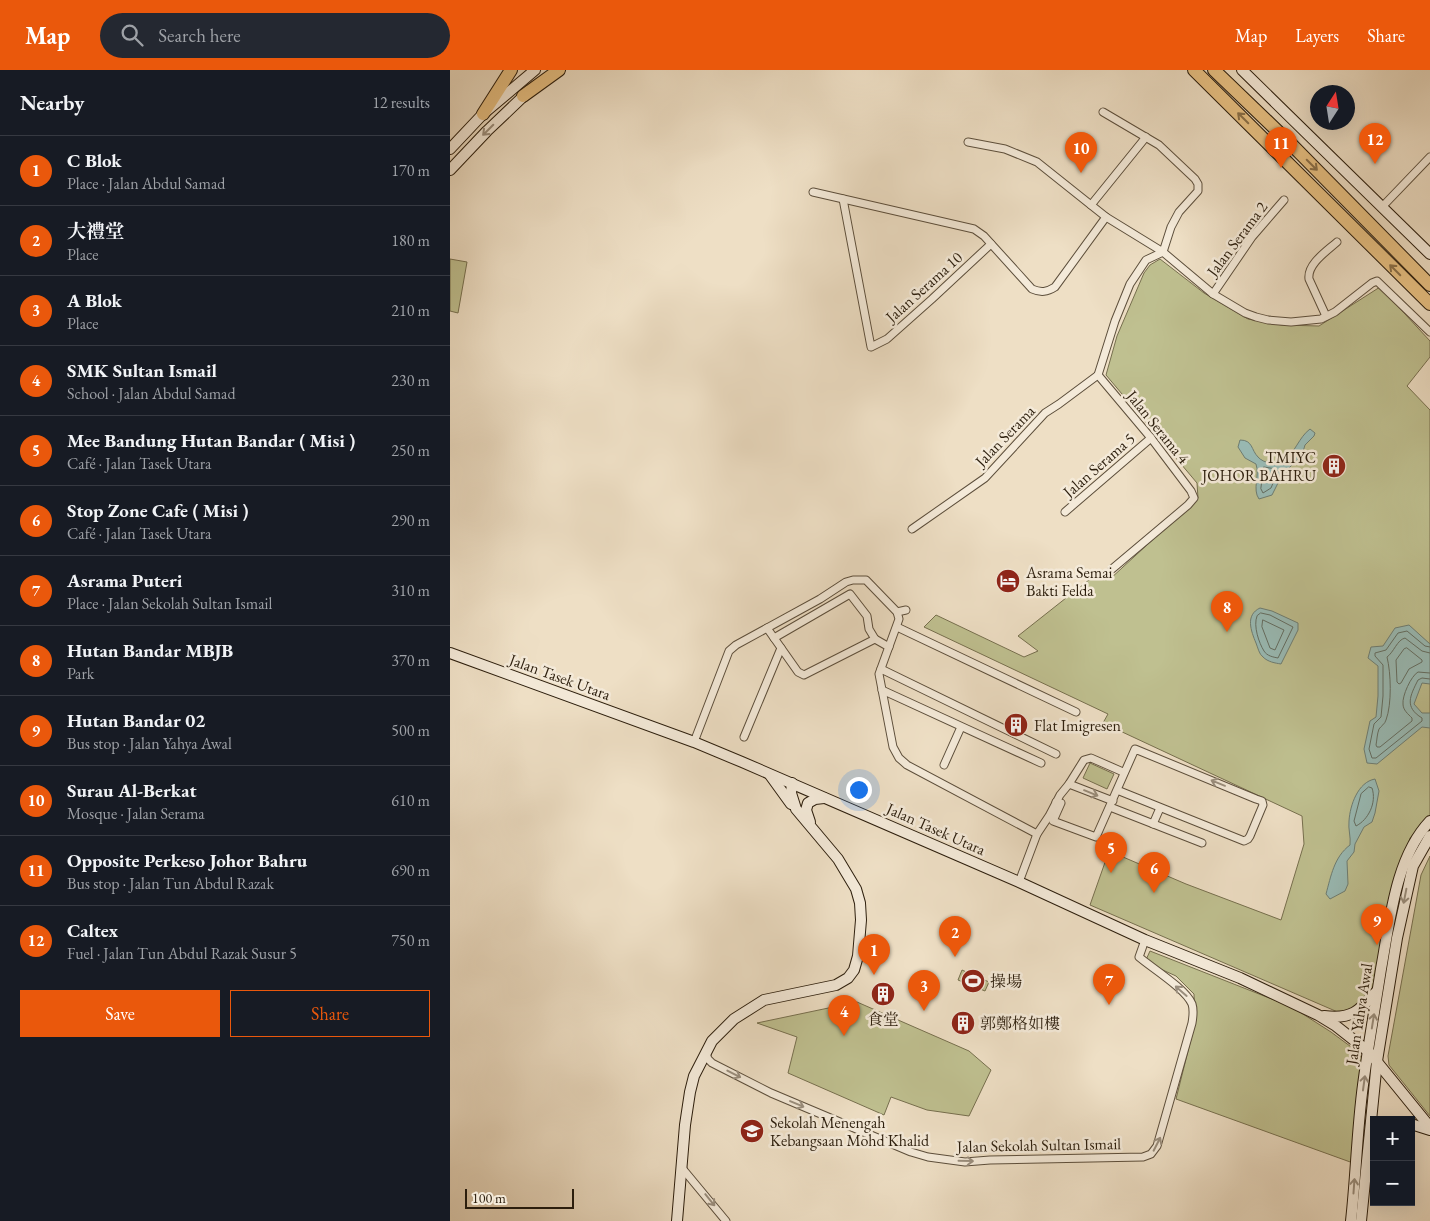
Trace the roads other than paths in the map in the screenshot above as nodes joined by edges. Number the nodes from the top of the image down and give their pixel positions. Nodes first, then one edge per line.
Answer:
1 (512, 70) edge
2 (535, 70) edge
3 (551, 70) edge
4 (559, 70) edge
5 (1214, 70) edge
6 (1242, 70) edge
7 (1195, 71) edge
8 (523, 96) junction
9 (1104, 112) dead end
10 (482, 114) junction
11 (1146, 137) junction
12 (968, 142) dead end
13 (450, 149) edge
14 (1430, 157) edge
15 (450, 170) edge
16 (813, 192) dead end
17 (843, 199) junction
18 (1284, 200) dead end
19 (1091, 205) junction
20 (1382, 207) junction
21 (1106, 217) junction
22 (1337, 242) dead end
23 (991, 244) junction
24 (1163, 252) junction
25 (1430, 254) edge
26 (1430, 285) edge
27 (1213, 294) junction
28 (1430, 304) edge
29 (1326, 316) junction
30 (1430, 332) edge
31 (1098, 375) junction
32 (1151, 438) junction
33 (1065, 512) dead end
34 (912, 529) dead end
35 (1112, 569) dead end
36 (906, 610) dead end
37 (896, 612) junction
38 (897, 627) junction
39 (771, 633) junction
40 (875, 639) junction
41 (887, 646) junction
42 (781, 648) junction
43 (450, 653) edge
44 (881, 669) junction
45 (882, 690) junction
46 (1076, 712) dead end
47 (961, 727) junction
48 (744, 737) dead end
49 (694, 742) junction
50 (1056, 754) dead end
51 (1041, 763) dead end
52 (944, 765) dead end
53 (1123, 772) junction
54 (768, 773) junction
55 (792, 783) junction
56 (1070, 784) junction
57 (1117, 790) junction
58 (825, 798) junction
59 (1056, 802) junction
60 (1111, 804) junction
61 (1160, 808) junction
62 (804, 817) junction
63 (1430, 820) edge
64 (1153, 824) junction
65 (812, 827) junction
66 (1037, 834) junction
67 (1430, 836) edge
68 (1202, 843) dead end
69 (1018, 882) junction
70 (1146, 940) junction
71 (1378, 990) junction
72 (1318, 1015) junction
73 (706, 1052) junction
74 (1368, 1052) junction
75 (1377, 1061) junction
76 (1372, 1116) edge
77 (1415, 1125) edge
78 (1430, 1128) edge
79 (1370, 1141) edge
80 (682, 1168) junction
81 (677, 1221) edge
82 (726, 1221) edge
83 (1351, 1221) edge
84 (1361, 1221) edge

1 - 10 highway
2 - 10 street
3 - 8 street
4 - 8 highway
5 -> 26 highway
6 - 20 street
28 -> 7 highway
8 -> 15 street
9 - 11 street
10 - 13 street
11 - 19 street
11 - 24 street
12 - 19 street
14 - 20 street
16 - 17 street
17 - 23 street
17 - 23 street, Jalan Serama 10
18 - 27 street, Jalan Serama 2
19 - 21 street
20 - 25 street
21 - 23 street
21 - 24 street
22 - 29 street
24 - 27 street
24 - 31 street
27 - 29 street
29 - 30 street
31 - 32 street, Jalan Serama 4
31 - 34 street, Jalan Serama
32 - 33 street, Jalan Serama 5
32 - 35 street, Jalan Serama 4
36 - 37 street
37 - 38 street
37 - 39 street
38 - 41 street
38 - 46 street
39 - 40 street
39 - 42 street
39 - 49 street
40 - 41 street
40 - 42 street
41 - 44 street
42 - 48 street
43 - 49 street, Jalan Tasek Utara
44 - 45 street
44 - 50 street
45 - 47 street
45 - 66 street
47 - 51 street
47 - 52 street
49 - 54 street, Jalan Tasek Utara
53 - 56 street
53 - 57 street
61 -> 53 street
54 - 55 street, Jalan Tasek Utara
54 - 62 street
55 - 58 street, Jalan Tasek Utara
55 - 62 street
56 - 59 street
56 -> 60 street
57 - 60 street
57 - 61 street
58 - 65 street
58 - 69 street, Jalan Tasek Utara
59 - 60 street
59 - 66 street
60 - 64 street
61 - 64 street
62 - 65 street
63 - 71 street, Jalan Yahya Awal
64 - 68 street
65 - 73 street
66 - 69 street
67 -> 75 street, Jalan Yahya Awal
69 - 70 street, Jalan Tasek Utara
70 - 72 street, Jalan Tasek Utara
73 -> 70 street, Jalan Sekolah Sultan Ismail
71 - 72 street
74 -> 71 street, Jalan Yahya Awal
72 - 74 street, Jalan Tasek Utara
73 - 80 street
74 - 75 street, Jalan Tasek Utara
83 -> 74 street, Jalan Yahya Awal
75 - 76 street, Jalan Yahya Awal
75 - 78 street, Jalan Tasek Utara
77 - 78 street
79 - 84 street, Jalan Yahya Awal
80 - 81 street
80 -> 82 street

